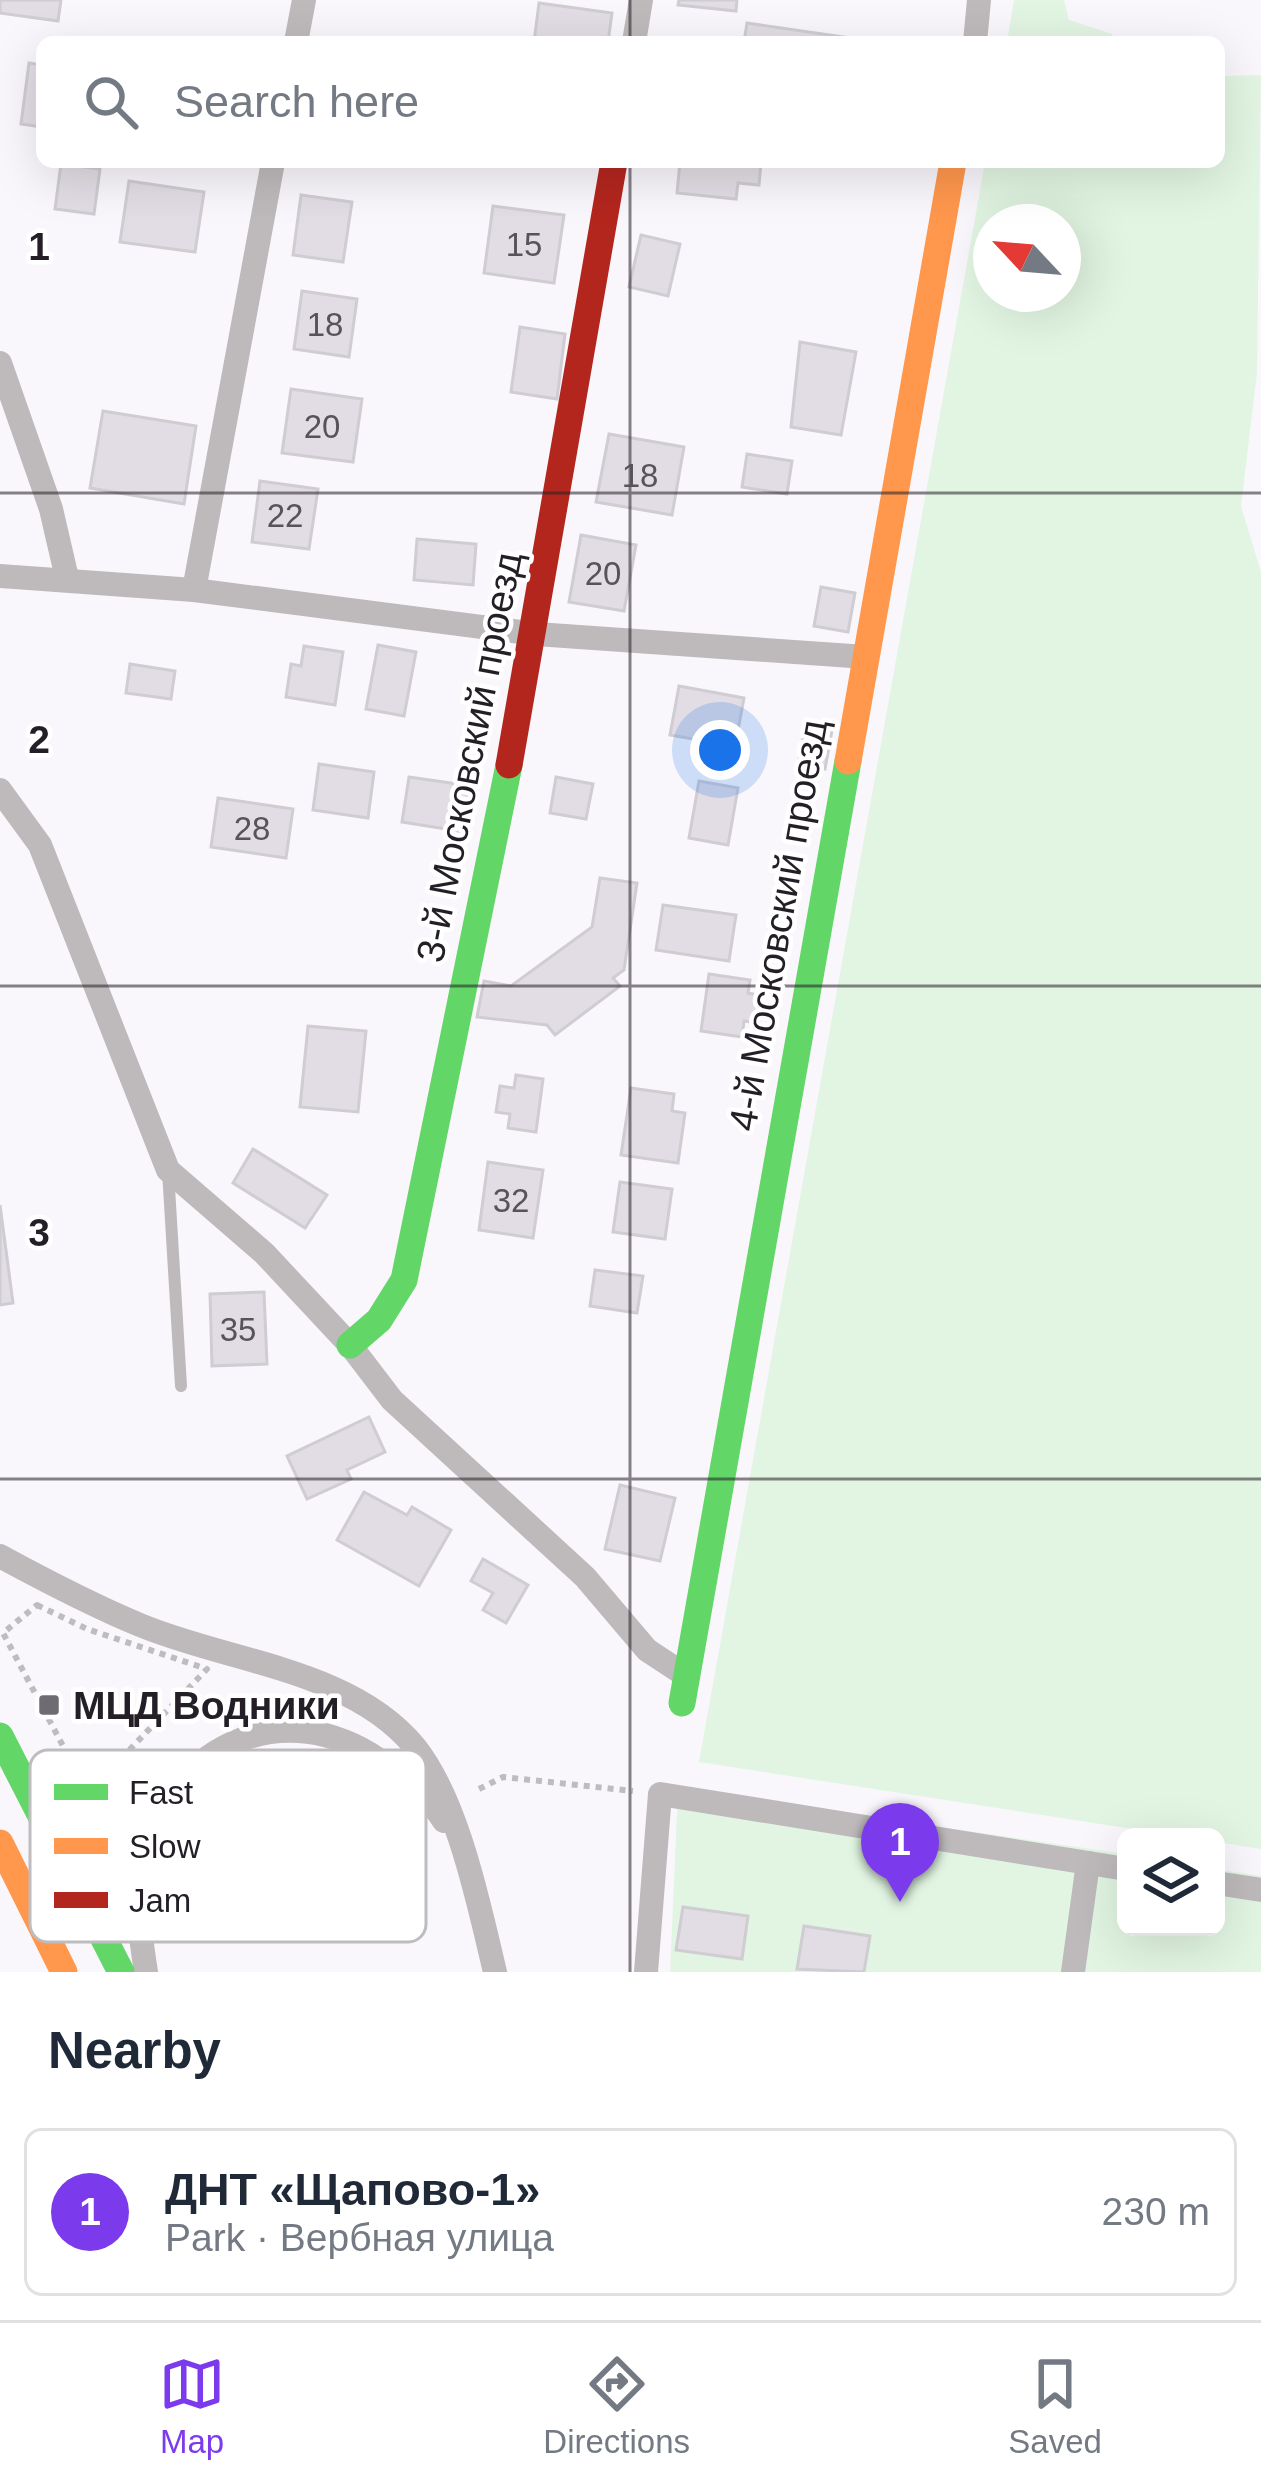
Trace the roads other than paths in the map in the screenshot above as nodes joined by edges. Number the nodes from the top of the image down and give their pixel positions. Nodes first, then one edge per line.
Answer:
1 (304, 0) edge
2 (641, 0) edge
3 (979, 0) edge
4 (297, 36) edge
5 (635, 36) edge
6 (976, 36) edge
7 (272, 168) edge
8 (613, 168) edge
9 (952, 168) edge
10 (0, 364) edge
11 (0, 576) edge
12 (67, 578) junction
13 (194, 590) junction
14 (536, 634) junction
15 (866, 657) junction
16 (0, 790) edge
17 (168, 1170) junction
18 (350, 1345) junction
19 (181, 1386) dead end
20 (0, 1556) edge
21 (683, 1689) joint
22 (0, 1736) edge
23 (220, 1750) edge
24 (362, 1750) edge
25 (417, 1750) edge
26 (426, 1765) edge
27 (30, 1795) edge
28 (426, 1800) edge
29 (0, 1843) edge
30 (460, 1849) junction
31 (1088, 1863) junction
32 (1117, 1868) edge
33 (1225, 1884) edge
34 (1261, 1890) edge
35 (30, 1903) edge
36 (49, 1942) edge
37 (106, 1942) edge
38 (144, 1942) edge
39 (64, 1972) edge
40 (121, 1972) edge
41 (146, 1972) edge
42 (496, 1972) edge
43 (646, 1972) edge
44 (1073, 1972) edge

1 - 4 street
2 - 5 street
3 - 6 street
7 - 13 street
8 - 14 street, 3-й Московский проезд
9 - 15 street, 4-й Московский проезд
10 - 12 street
11 - 12 street
12 - 13 street
13 - 14 street
14 - 15 street
14 - 18 street, 3-й Московский проезд
15 - 21 street, 4-й Московский проезд
16 - 17 street
17 - 18 street
17 - 19 lane
18 - 21 street
20 - 25 street
22 - 27 street
23 - 24 street
26 - 30 street
28 - 30 street
29 - 35 street
30 - 42 street
31 - 32 street
31 - 43 street
31 - 44 street
33 - 34 street
36 - 39 street
37 - 40 street
38 - 41 street

